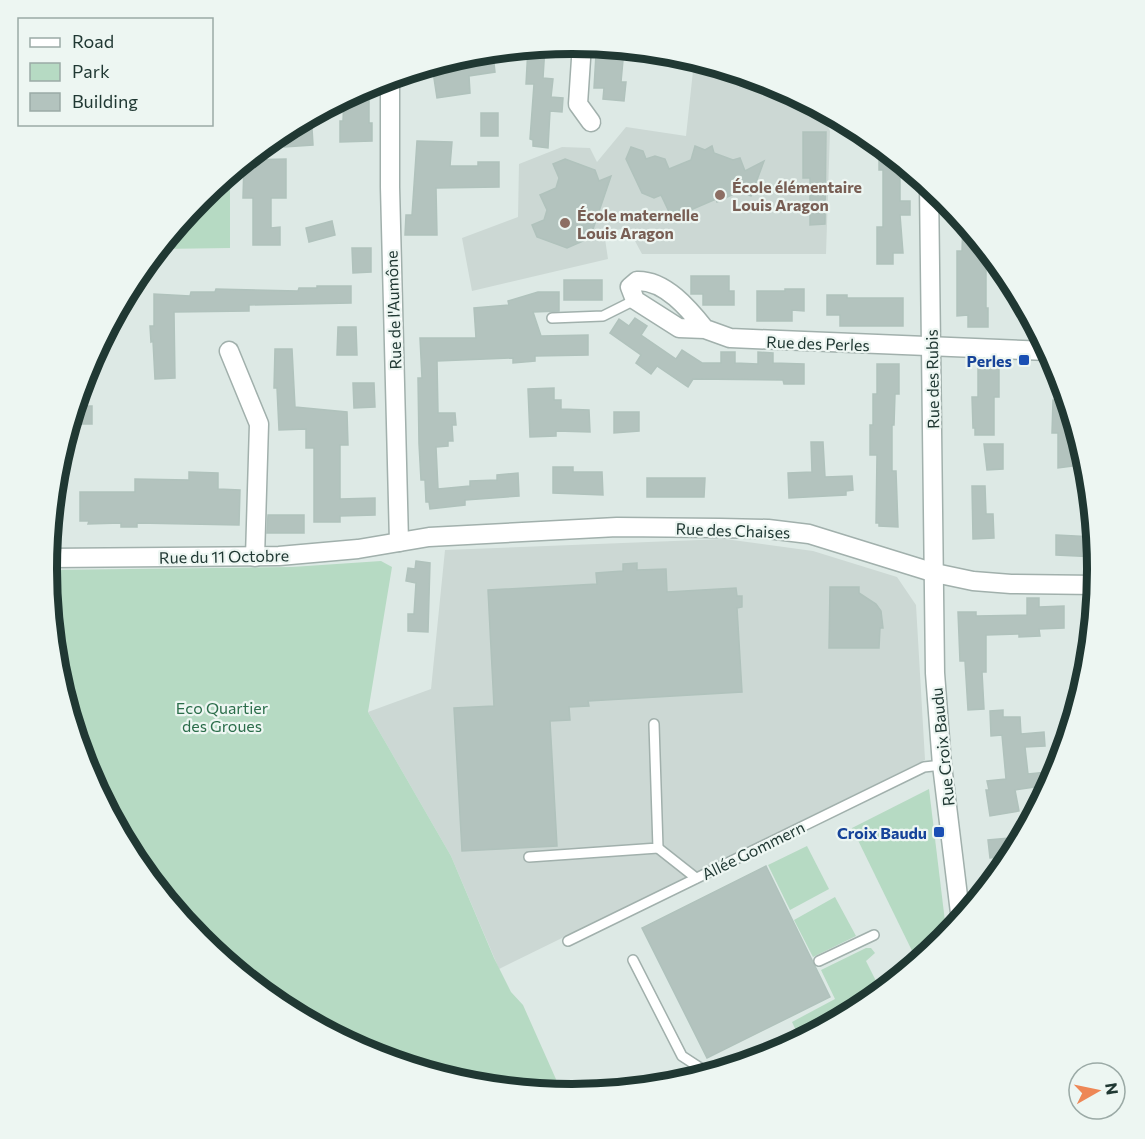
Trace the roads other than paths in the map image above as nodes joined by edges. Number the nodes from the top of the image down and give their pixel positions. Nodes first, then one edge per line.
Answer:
1 (581, 54) edge
2 (390, 87) edge
3 (591, 122) dead end
4 (929, 198) edge
5 (634, 300) joint
6 (552, 318) dead end
7 (932, 347) junction
8 (229, 351) dead end
9 (1039, 351) edge
10 (399, 543) junction
11 (255, 556) junction
12 (57, 558) edge
13 (935, 573) junction
14 (1088, 585) edge
15 (654, 724) dead end
16 (942, 765) junction
17 (658, 848) junction
18 (529, 857) dead end
19 (696, 878) junction
20 (960, 909) edge
21 (874, 935) dead end
22 (568, 941) dead end
23 (633, 960) dead end
24 (819, 961) dead end
25 (701, 1068) edge

1 - 3 street
2 - 10 street, Rue de l'Aumône
4 - 7 street, Rue des Rubis
5 - 6 lane
5 - 7 street, Rue des Perles
7 - 9 street, Rue des Perles
7 - 13 street, Rue des Rubis
8 - 11 street
10 - 11 street, Rue du 11 Octobre
10 - 13 street, Rue des Chaises
11 - 12 street, Rue du 11 Octobre
13 - 14 street, Rue des Chaises
13 - 16 street, Rue Croix Baudu
15 - 17 lane
16 - 19 lane, Allée Gommern
16 - 20 street, Rue Croix Baudu
17 - 18 lane
17 - 19 lane
19 - 22 lane, Allée Gommern
21 - 24 lane
23 - 25 lane

